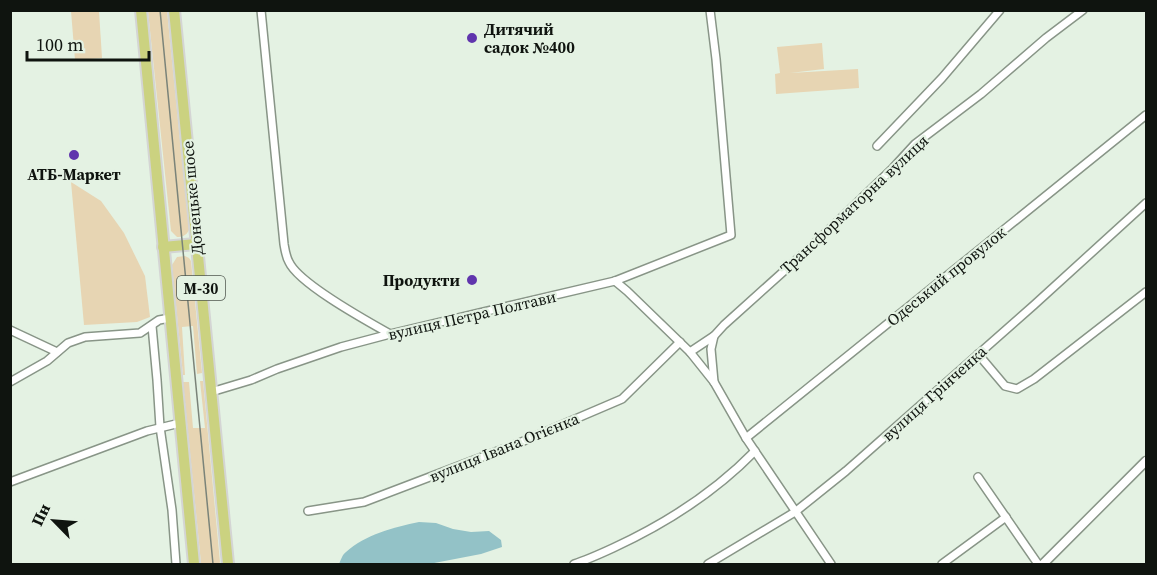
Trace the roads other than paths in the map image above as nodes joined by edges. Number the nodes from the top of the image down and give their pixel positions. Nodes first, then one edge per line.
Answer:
1 (141, 10) edge
2 (174, 10) edge
3 (261, 10) edge
4 (710, 10) edge
5 (1000, 10) edge
6 (1083, 10) edge
7 (1146, 115) edge
8 (878, 146) dead end
9 (1146, 202) edge
10 (196, 244) junction
11 (163, 247) junction
12 (615, 281) junction
13 (1146, 292) edge
14 (170, 318) junction
15 (152, 326) junction
16 (10, 330) edge
17 (390, 334) junction
18 (714, 336) junction
19 (680, 342) junction
20 (57, 352) junction
21 (690, 352) junction
22 (978, 354) junction
23 (10, 382) edge
24 (714, 382) junction
25 (211, 392) junction
26 (180, 423) junction
27 (160, 427) junction
28 (746, 438) junction
29 (755, 451) junction
30 (1145, 466) edge
31 (978, 477) dead end
32 (10, 482) edge
33 (308, 511) dead end
34 (795, 512) junction
35 (1006, 517) junction
36 (176, 564) edge
37 (194, 564) edge
38 (228, 564) edge
39 (574, 564) edge
40 (708, 564) edge
41 (831, 564) edge
42 (942, 564) edge
43 (1038, 564) edge
44 (1043, 564) edge

1 - 11 highway, Донецьке шосе / М-30
2 - 10 highway, Донецьке шосе / М-30
3 - 17 street
4 - 12 street, вулиця Петра Полтави
5 - 8 street
6 - 18 street, Трансформаторна вулиця
7 - 28 street, Одеський провулок
9 - 22 street, вулиця Грінченка
10 - 11 highway
10 - 25 highway, Донецьке шосе / М-30
11 - 14 highway, Донецьке шосе / М-30
12 - 17 street, вулиця Петра Полтави
12 - 19 street
13 - 22 street
14 - 15 street
14 - 26 highway, Донецьке шосе / М-30
15 - 20 street
15 - 27 street
16 - 20 street
17 - 25 street, вулиця Петра Полтави
18 - 21 street, Трансформаторна вулиця
18 - 24 street
19 - 21 street
19 - 33 street, вулиця Івана Огієнка
20 - 23 street
21 - 24 street
22 - 34 street, вулиця Грінченка
24 - 28 street
25 - 38 highway, Донецьке шосе / М-30
26 - 27 street
26 - 37 highway, Донецьке шосе / М-30
27 - 32 street
27 - 36 street
28 - 29 street
29 - 34 street
29 - 39 street
30 - 44 street
31 - 35 street
34 - 40 street, вулиця Грінченка
34 - 41 street
35 - 42 street
35 - 43 street

